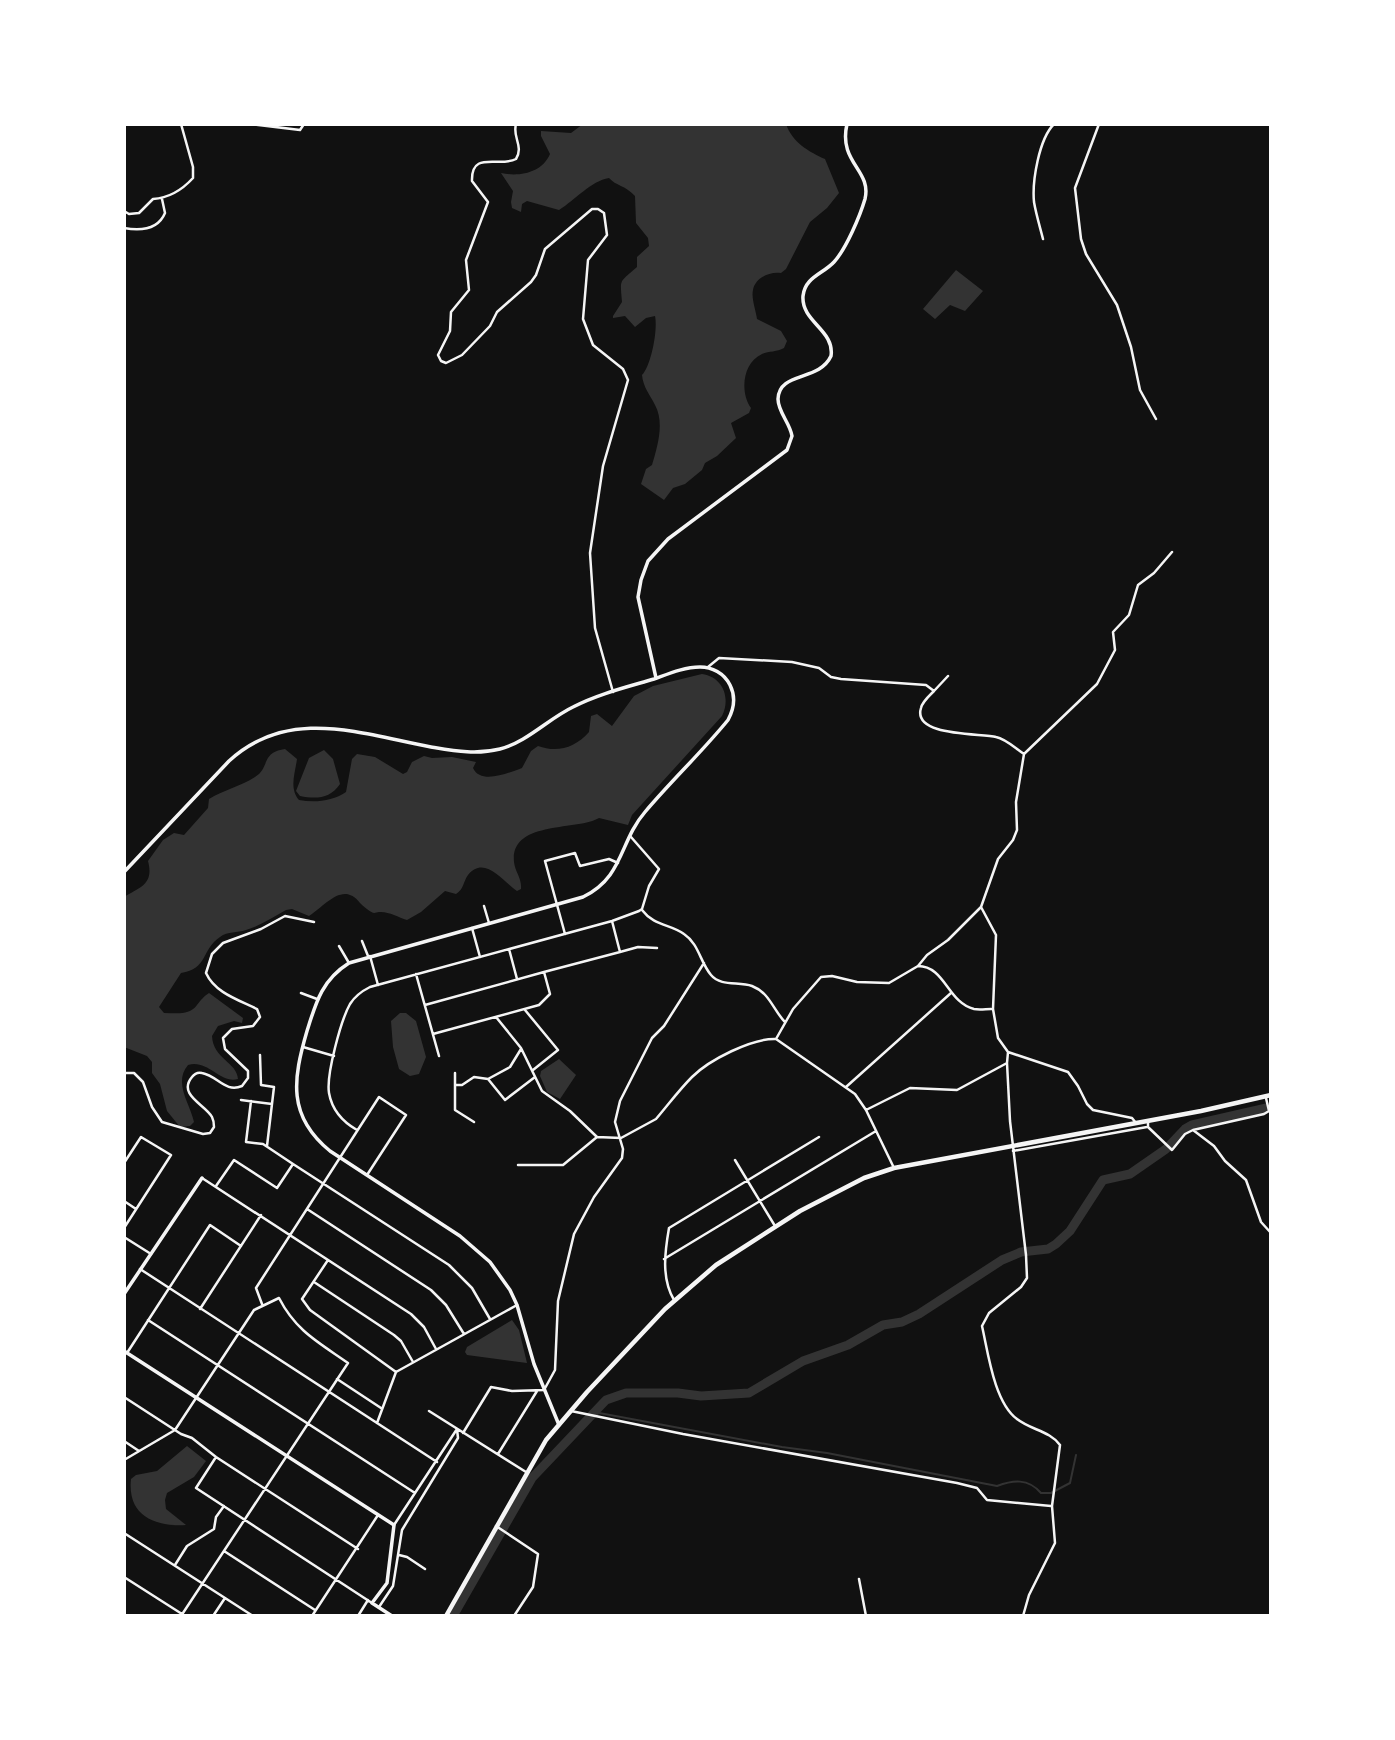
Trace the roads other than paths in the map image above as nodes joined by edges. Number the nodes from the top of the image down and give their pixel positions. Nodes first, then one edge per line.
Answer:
1 (181, 124) edge
2 (251, 124) edge
3 (304, 124) edge
4 (516, 124) edge
5 (847, 124) edge
6 (1054, 124) edge
7 (1099, 124) edge
8 (162, 199) junction
9 (124, 211) edge
10 (124, 228) edge
11 (1043, 239) dead end
12 (1156, 419) dead end
13 (1171, 552) dead end
14 (708, 667) junction
15 (948, 676) dead end
16 (656, 678) junction
17 (934, 691) junction
18 (612, 692) junction
19 (1024, 754) junction
20 (631, 837) junction
21 (619, 863) junction
22 (124, 872) edge
23 (556, 905) junction
24 (484, 906) dead end
25 (981, 907) junction
26 (642, 909) junction
27 (612, 921) junction
28 (314, 922) dead end
29 (489, 923) junction
30 (472, 928) junction
31 (565, 934) junction
32 (362, 941) dead end
33 (339, 946) dead end
34 (657, 948) dead end
35 (509, 949) junction
36 (620, 951) junction
37 (369, 956) junction
38 (480, 957) junction
39 (349, 963) junction
40 (704, 963) junction
41 (918, 966) junction
42 (544, 972) junction
43 (416, 974) junction
44 (517, 979) junction
45 (378, 985) junction
46 (301, 993) dead end
47 (951, 993) junction
48 (317, 999) junction
49 (425, 1004) junction
50 (993, 1009) junction
51 (525, 1010) junction
52 (496, 1017) junction
53 (785, 1022) junction
54 (433, 1034) junction
55 (776, 1039) junction
56 (302, 1047) junction
57 (521, 1048) junction
58 (1008, 1052) junction
59 (260, 1055) dead end
60 (334, 1056) junction
61 (439, 1056) dead end
62 (1007, 1063) junction
63 (533, 1070) junction
64 (124, 1073) edge
65 (455, 1073) dead end
66 (536, 1077) junction
67 (488, 1079) junction
68 (455, 1086) junction
69 (846, 1087) junction
70 (1268, 1096) edge
71 (241, 1100) dead end
72 (251, 1101) junction
73 (272, 1104) junction
74 (866, 1110) junction
75 (124, 1114) edge
76 (474, 1122) dead end
77 (1136, 1123) junction
78 (1148, 1124) junction
79 (124, 1128) edge
80 (358, 1130) junction
81 (876, 1130) junction
82 (1193, 1130) junction
83 (597, 1137) junction
84 (820, 1137) dead end
85 (621, 1139) junction
86 (267, 1146) junction
87 (1012, 1148) junction
88 (340, 1158) junction
89 (736, 1160) dead end
90 (124, 1163) edge
91 (293, 1164) junction
92 (518, 1165) dead end
93 (894, 1168) junction
94 (367, 1175) junction
95 (202, 1178) joint
96 (748, 1180) junction
97 (324, 1183) junction
98 (216, 1186) junction
99 (124, 1201) edge
100 (760, 1201) junction
101 (136, 1209) junction
102 (307, 1209) junction
103 (261, 1215) junction
104 (775, 1226) junction
105 (124, 1228) edge
106 (1271, 1233) edge
107 (290, 1234) junction
108 (124, 1237) edge
109 (241, 1245) junction
110 (151, 1254) junction
111 (664, 1259) junction
112 (328, 1260) junction
113 (140, 1269) junction
114 (314, 1282) junction
115 (169, 1288) junction
116 (124, 1294) edge
117 (674, 1300) junction
118 (262, 1304) junction
119 (517, 1305) junction
120 (200, 1309) junction
121 (490, 1319) junction
122 (148, 1320) junction
123 (238, 1334) junction
124 (464, 1334) junction
125 (436, 1349) junction
126 (126, 1352) edge
127 (413, 1362) junction
128 (217, 1365) junction
129 (396, 1372) junction
130 (337, 1379) junction
131 (544, 1390) junction
132 (537, 1391) junction
133 (329, 1392) junction
134 (124, 1397) edge
135 (196, 1397) junction
136 (382, 1408) junction
137 (429, 1411) dead end
138 (570, 1411) junction
139 (307, 1423) junction
140 (377, 1423) junction
141 (559, 1425) junction
142 (457, 1429) junction
143 (175, 1430) junction
144 (463, 1433) junction
145 (124, 1441) edge
146 (139, 1451) junction
147 (498, 1454) junction
148 (286, 1456) junction
149 (216, 1457) junction
150 (124, 1460) edge
151 (437, 1462) junction
152 (526, 1472) junction
153 (265, 1488) junction
154 (415, 1493) junction
155 (224, 1506) junction
156 (1052, 1507) junction
157 (378, 1515) junction
158 (245, 1519) junction
159 (394, 1525) junction
160 (496, 1526) junction
161 (124, 1533) edge
162 (358, 1549) junction
163 (224, 1551) junction
164 (399, 1555) junction
165 (175, 1564) junction
166 (425, 1569) dead end
167 (124, 1577) edge
168 (337, 1579) junction
169 (859, 1579) dead end
170 (203, 1583) junction
171 (225, 1598) junction
172 (370, 1602) junction
173 (381, 1609) junction
174 (316, 1611) junction
175 (181, 1615) edge
176 (213, 1616) edge
177 (253, 1616) edge
178 (312, 1616) edge
179 (358, 1616) edge
180 (380, 1616) edge
181 (392, 1616) edge
182 (446, 1616) edge
183 (514, 1616) edge
184 (866, 1616) edge
185 (1023, 1616) edge

1 - 8 street
2 - 3 street
4 - 18 street
5 - 16 street
6 - 11 street
7 - 12 street
8 - 9 street
8 - 10 street
13 - 19 street
14 - 16 street
14 - 17 street
14 - 20 street
15 - 17 street
16 - 18 street
17 - 19 street
18 - 22 street
19 - 25 street
20 - 21 street
20 - 26 street
21 - 23 street
21 - 23 street
23 - 29 street
23 - 31 street
24 - 29 street
25 - 41 street
25 - 50 street
26 - 27 street
26 - 40 street
27 - 31 street
27 - 36 street
28 - 64 street
29 - 30 street
30 - 37 street
30 - 38 street
31 - 35 street
32 - 37 street
33 - 39 street
34 - 36 street
35 - 38 street
35 - 44 street
36 - 42 street
37 - 39 street
37 - 45 street
38 - 43 street
39 - 48 street
40 - 53 street
40 - 85 street
41 - 47 street
41 - 53 street
42 - 44 street
42 - 51 street
43 - 45 street
43 - 49 street
44 - 49 street
45 - 60 street
46 - 48 street
47 - 50 street
47 - 69 street
48 - 56 street
49 - 54 street
50 - 58 street
51 - 52 street
51 - 63 street
52 - 54 street
52 - 57 street
53 - 55 street
54 - 61 street
55 - 69 street
55 - 85 street
56 - 60 street
56 - 88 street
57 - 63 street
57 - 67 street
58 - 62 street
58 - 77 street
59 - 73 street
60 - 80 street
62 - 74 street
62 - 87 street
63 - 66 street
65 - 68 street
66 - 67 street
66 - 83 street
67 - 68 street
68 - 76 street
69 - 74 street
70 - 78 main road
70 - 82 street
71 - 72 street
72 - 73 street
72 - 86 street
73 - 86 street
74 - 81 street
75 - 79 street
77 - 78 main road
77 - 87 main road
78 - 82 street
78 - 87 street
80 - 88 street
80 - 94 street
81 - 93 street
81 - 100 street
82 - 106 street
83 - 85 street
83 - 92 street
84 - 96 street
85 - 131 street
86 - 91 street
87 - 93 main road
87 - 156 street
88 - 94 street
88 - 97 street
89 - 96 street
90 - 101 street
91 - 97 street
91 - 98 street
93 - 104 main road
94 - 119 street
95 - 98 street
95 - 110 street
96 - 100 street
96 - 111 street
97 - 102 street
97 - 121 street
98 - 103 street
99 - 101 street
100 - 104 street
100 - 111 street
101 - 105 street
102 - 107 street
102 - 124 street
103 - 107 street
103 - 109 street
104 - 117 main road
107 - 112 street
107 - 118 street
108 - 110 street
109 - 115 street
109 - 120 street
110 - 113 street
111 - 117 street
112 - 114 street
112 - 125 street
113 - 115 street
113 - 116 street
114 - 127 street
114 - 129 street
115 - 120 street
115 - 122 street
117 - 138 main road
118 - 123 street
118 - 130 street
119 - 121 street
119 - 131 street
120 - 123 street
121 - 124 street
122 - 126 street
122 - 128 street
123 - 128 street
123 - 133 street
124 - 125 street
125 - 127 street
126 - 135 street
127 - 129 street
128 - 135 street
128 - 139 street
129 - 136 street
130 - 133 street
130 - 136 street
131 - 132 street
131 - 141 street
132 - 144 street
132 - 147 street
133 - 139 street
133 - 140 street
134 - 143 street
135 - 143 street
135 - 148 street
136 - 140 street
137 - 142 street
138 - 141 main road
138 - 156 street
139 - 148 street
139 - 154 street
140 - 151 street
141 - 152 main road
142 - 144 street
142 - 151 street
142 - 164 street
143 - 146 street
143 - 149 street
144 - 147 street
145 - 146 street
146 - 150 street
147 - 152 street
148 - 153 street
148 - 157 street
149 - 153 street
149 - 155 street
151 - 154 street
152 - 160 main road
153 - 158 street
153 - 162 street
154 - 159 street
155 - 158 street
155 - 165 street
156 - 185 street
157 - 159 street
157 - 162 street
158 - 163 street
158 - 168 street
159 - 172 street
160 - 182 main road
160 - 183 street
161 - 165 street
162 - 168 street
163 - 170 street
163 - 174 street
164 - 166 street
164 - 173 street
165 - 170 street
167 - 175 street
168 - 172 street
168 - 174 street
169 - 184 street
170 - 171 street
170 - 175 street
171 - 176 street
171 - 177 street
172 - 173 street
172 - 179 street
173 - 180 street
173 - 181 street
174 - 178 street

